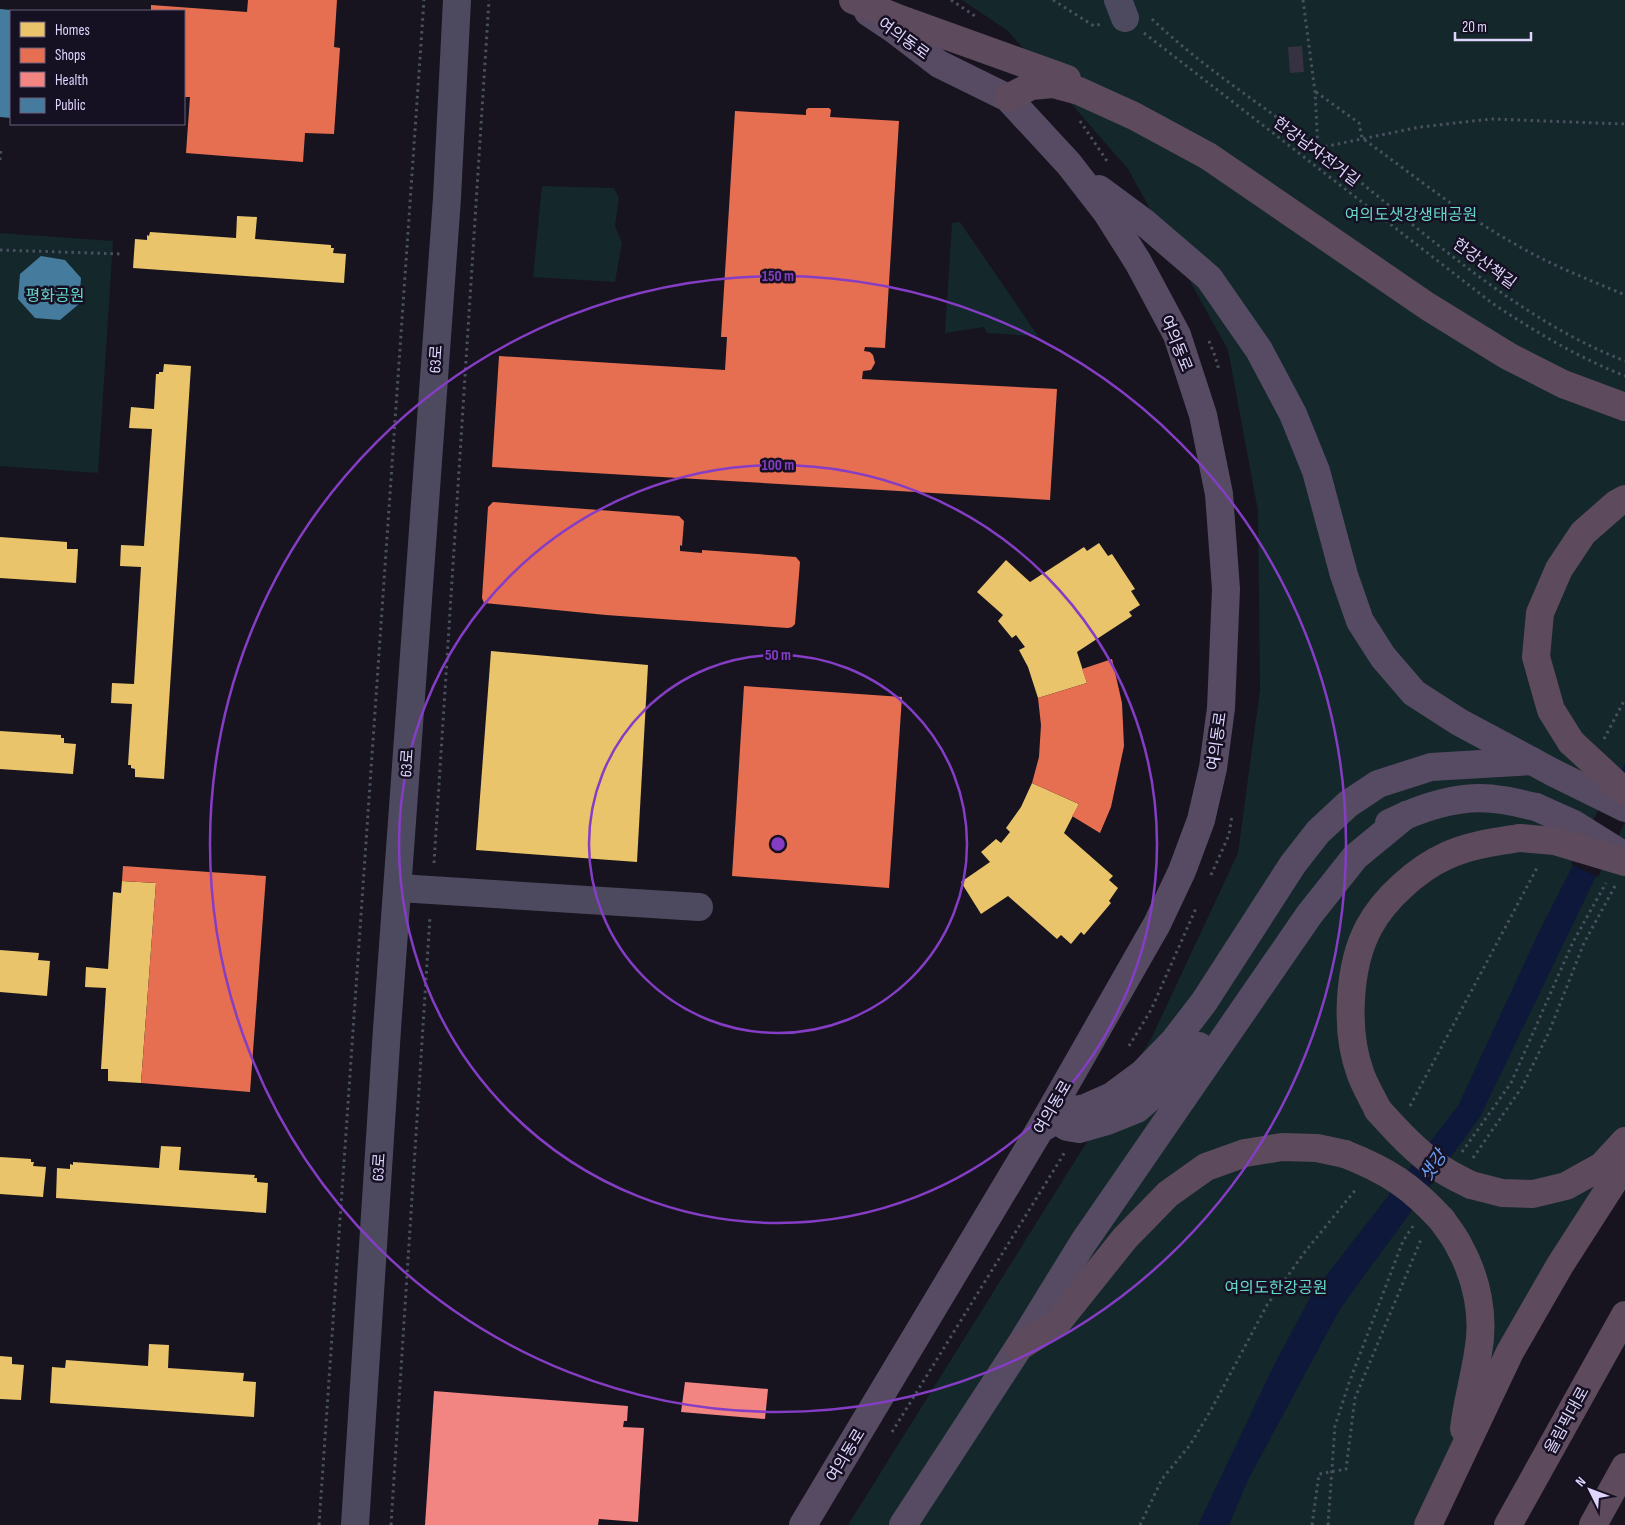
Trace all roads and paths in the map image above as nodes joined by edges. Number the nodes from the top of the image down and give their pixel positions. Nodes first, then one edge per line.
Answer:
1 (424, 0) edge
2 (457, 0) edge
3 (489, 0) edge
4 (851, 0) edge
5 (1303, 0) edge
6 (1130, 11) edge
7 (1315, 92) junction
8 (1008, 98) junction
9 (1078, 118) dead end
10 (1625, 124) edge
11 (1362, 138) junction
12 (1, 148) edge
13 (1318, 148) junction
14 (1208, 156) junction
15 (0, 160) edge
16 (1069, 164) junction
17 (1111, 167) dead end
18 (0, 250) edge
19 (122, 254) dead end
20 (1625, 295) edge
21 (1208, 340) dead end
22 (1625, 361) edge
23 (1219, 374) dead end
24 (1625, 376) edge
25 (1625, 407) edge
26 (1625, 499) edge
27 (1543, 767) junction
28 (1625, 792) edge
29 (1233, 808) dead end
30 (1625, 808) edge
31 (1406, 815) junction
32 (1625, 856) edge
33 (1625, 862) edge
34 (1209, 879) dead end
35 (399, 888) junction
36 (432, 890) junction
37 (1198, 905) dead end
38 (699, 907) dead end
39 (1126, 1053) dead end
40 (1079, 1129) junction
41 (1039, 1131) junction
42 (1625, 1141) edge
43 (1625, 1164) edge
44 (1625, 1315) edge
45 (1019, 1347) junction
46 (887, 1440) dead end
47 (1460, 1457) junction
48 (1625, 1467) edge
49 (319, 1525) edge
50 (354, 1525) edge
51 (391, 1525) edge
52 (803, 1525) edge
53 (903, 1525) edge
54 (1428, 1525) edge
55 (1508, 1525) edge
56 (1593, 1525) edge

1 - 49 path
2 - 35 street, 63로
3 - 36 path
4 - 8 main road, 여의동로
4 - 14 highway
5 - 7 path
6 - 13 path, 한강산책길
6 - 24 path, 한강남자전거길
7 - 11 path
7 - 13 path
8 - 14 highway
8 - 16 main road, 여의동로
9 - 17 path
10 - 11 path
11 - 13 path
11 - 20 path
12 - 15 path
13 - 22 path, 한강산책길
14 - 25 highway
16 - 27 main road
16 - 41 main road, 여의동로
18 - 19 path
21 - 23 path
26 - 28 highway, bridge
27 - 30 main road, bridge
27 - 41 main road
29 - 34 path
31 - 32 main road, bridge
31 - 40 main road
31 - 45 main road
33 - 42 highway, bridge
35 - 36 street
35 - 50 street, 63로
36 - 38 street
36 - 51 path
37 - 39 path
40 - 41 main road
40 - 46 path
41 - 52 main road, 여의동로
43 - 47 highway
44 - 55 highway, 올림픽대로
45 - 47 highway, bridge
45 - 53 main road
47 - 54 highway
48 - 56 highway

